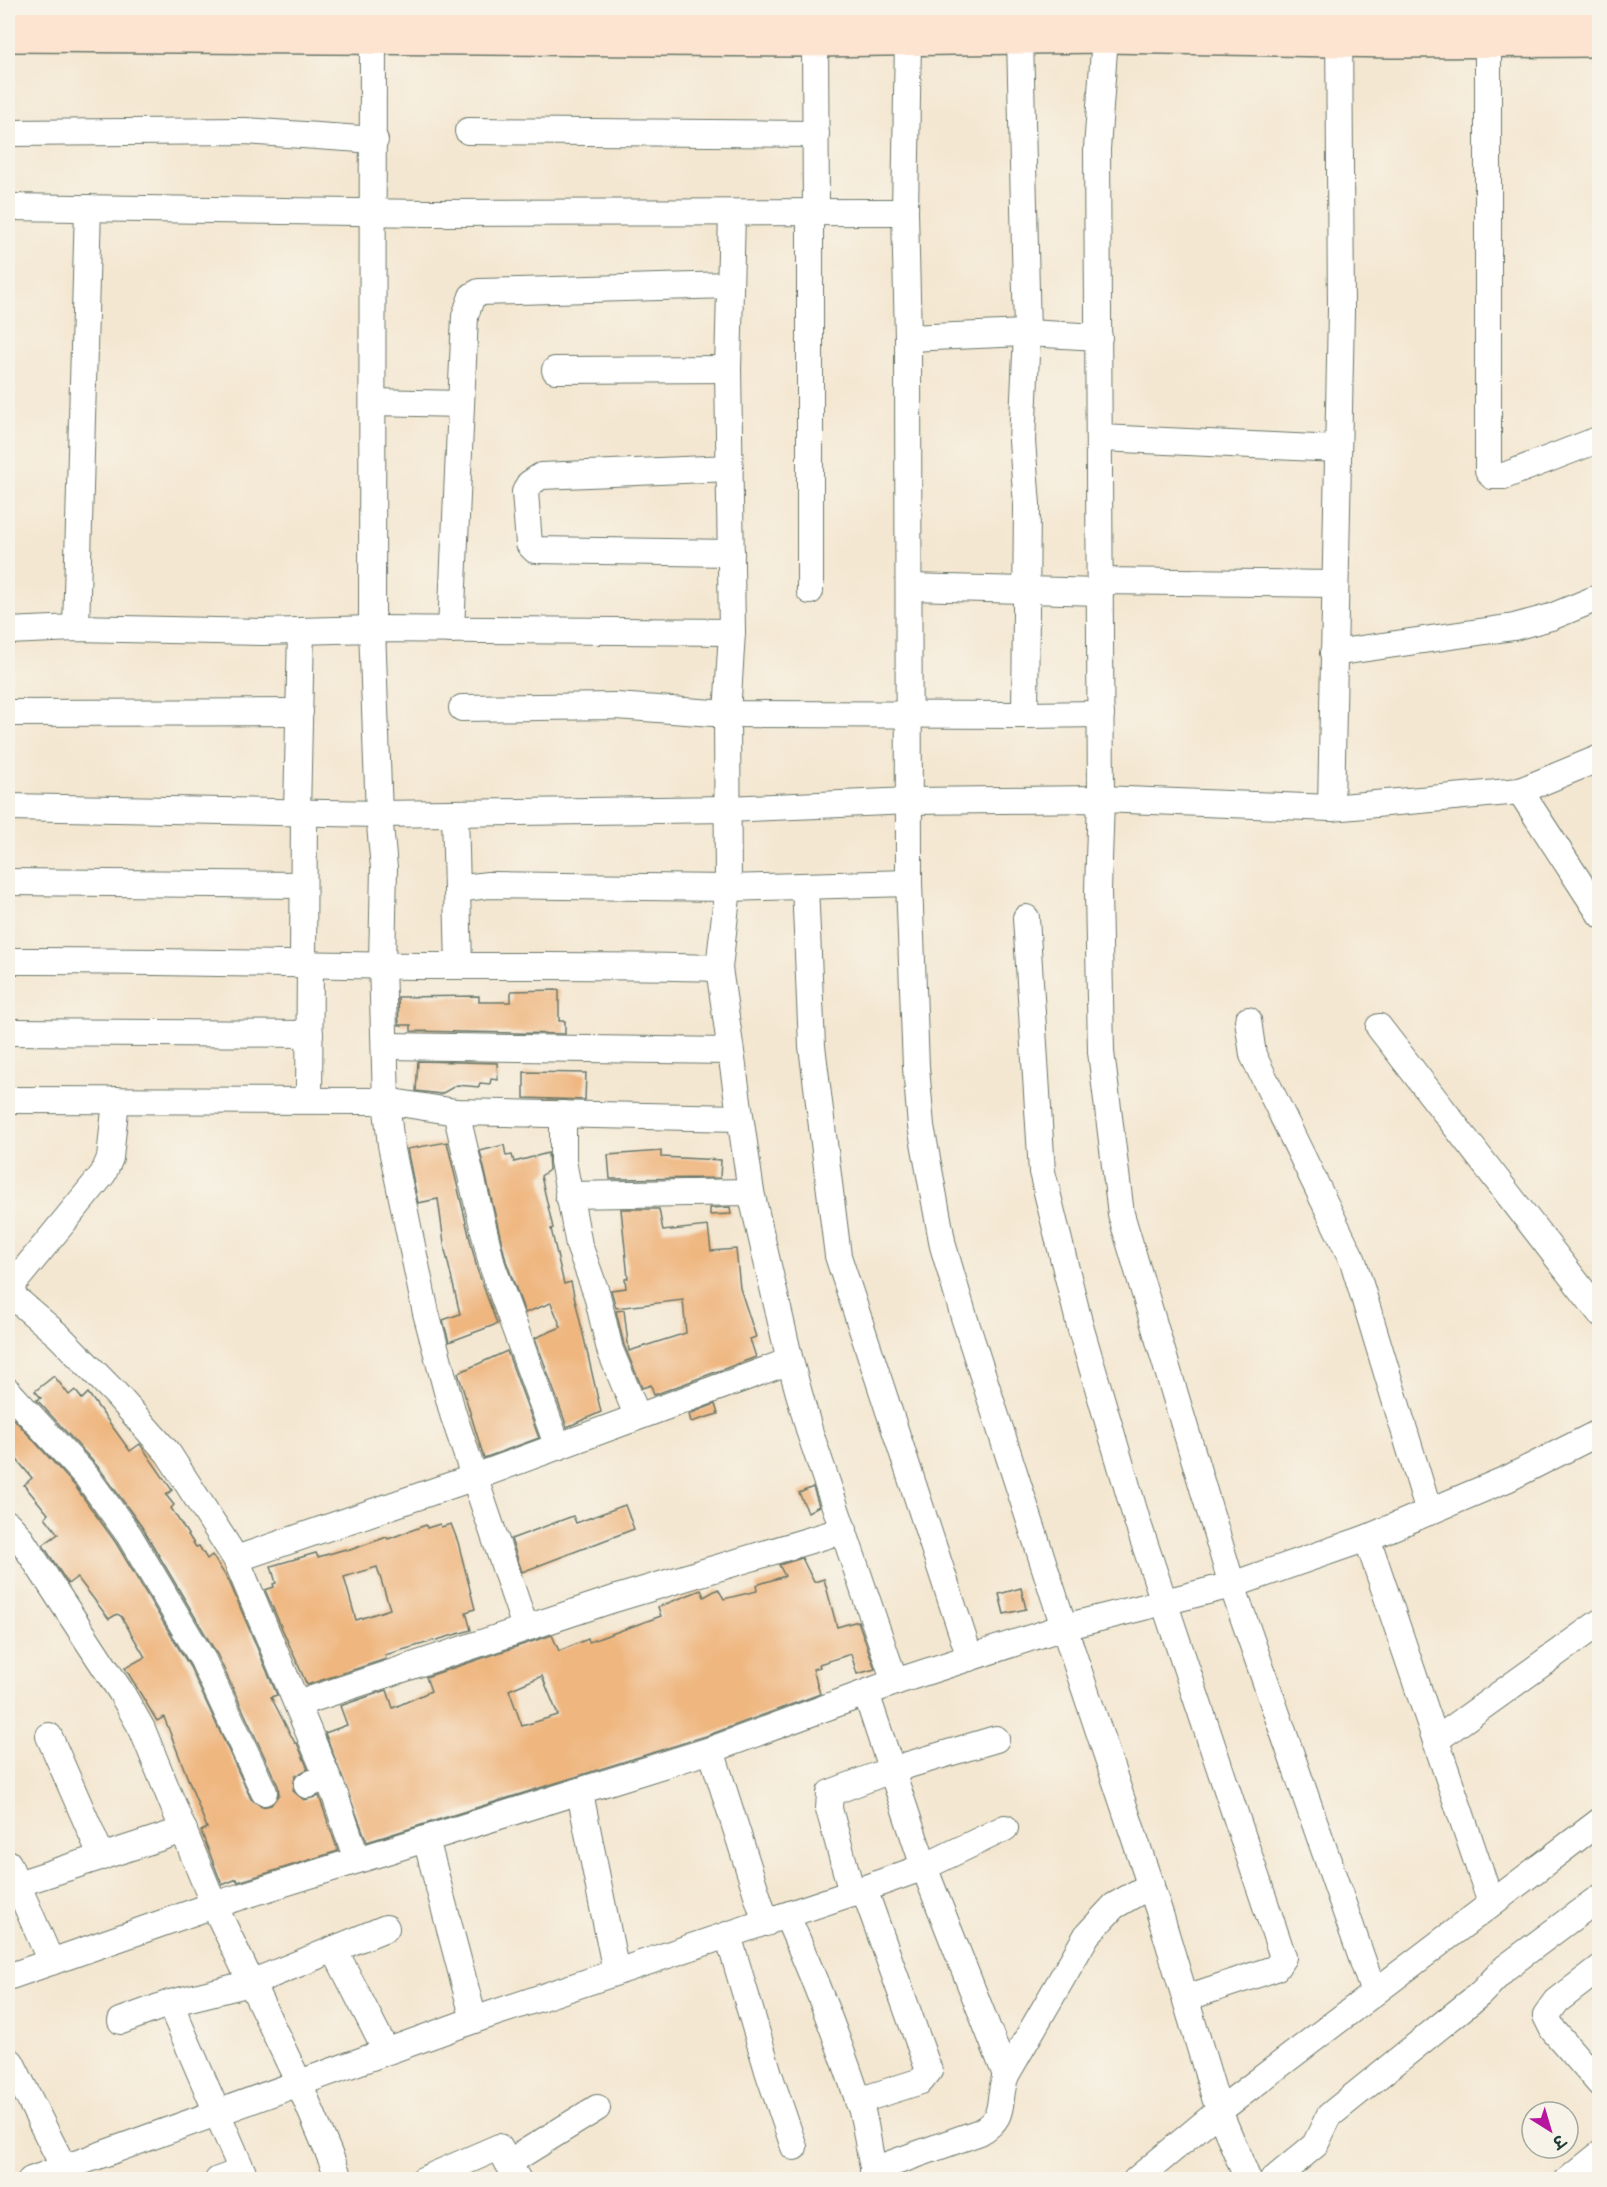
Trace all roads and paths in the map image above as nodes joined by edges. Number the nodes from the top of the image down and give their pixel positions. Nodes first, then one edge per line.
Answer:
1 (245, 10) edge
2 (459, 10) edge
3 (676, 11) edge
4 (1599, 13) edge
5 (1096, 19) edge
6 (1324, 19) edge
7 (19, 20) edge
8 (878, 22) edge
9 (373, 25) junction
10 (1020, 37) junction
11 (815, 40) junction
12 (1488, 40) junction
13 (1599, 40) edge
14 (468, 131) dead end
15 (8, 133) edge
16 (816, 134) junction
17 (375, 140) junction
18 (8, 207) edge
19 (87, 208) junction
20 (375, 212) junction
21 (905, 212) junction
22 (813, 213) junction
23 (732, 214) junction
24 (730, 285) junction
25 (1027, 333) junction
26 (1099, 337) junction
27 (909, 338) junction
28 (728, 369) junction
29 (555, 370) dead end
30 (373, 402) junction
31 (461, 404) junction
32 (1101, 438) junction
33 (1599, 439) edge
34 (1336, 449) junction
35 (730, 468) junction
36 (731, 554) junction
37 (1334, 584) junction
38 (1100, 586) junction
39 (909, 587) junction
40 (1026, 590) junction
41 (810, 591) dead end
42 (1599, 597) edge
43 (76, 628) junction
44 (372, 629) junction
45 (451, 630) junction
46 (8, 631) edge
47 (301, 631) junction
48 (732, 632) junction
49 (1333, 653) junction
50 (462, 708) dead end
51 (300, 712) junction
52 (8, 713) edge
53 (727, 714) junction
54 (1101, 714) junction
55 (909, 715) junction
56 (1025, 715) junction
57 (1599, 759) edge
58 (1520, 791) junction
59 (1101, 799) junction
60 (910, 801) junction
61 (8, 807) edge
62 (1331, 808) junction
63 (728, 809) junction
64 (300, 813) junction
65 (454, 813) junction
66 (379, 814) junction
67 (8, 882) edge
68 (909, 884) junction
69 (303, 885) junction
70 (805, 886) junction
71 (729, 888) junction
72 (457, 889) junction
73 (1599, 914) edge
74 (1026, 918) dead end
75 (8, 961) edge
76 (307, 962) junction
77 (382, 963) junction
78 (459, 966) junction
79 (719, 968) junction
80 (1248, 1020) dead end
81 (1379, 1027) dead end
82 (8, 1032) edge
83 (310, 1034) junction
84 (387, 1046) junction
85 (729, 1051) junction
86 (8, 1100) edge
87 (116, 1100) junction
88 (309, 1101) junction
89 (386, 1101) junction
90 (456, 1112) junction
91 (563, 1114) junction
92 (740, 1118) junction
93 (751, 1192) junction
94 (568, 1195) junction
95 (8, 1291) edge
96 (1599, 1313) edge
97 (790, 1361) junction
98 (8, 1391) edge
99 (637, 1416) junction
100 (1599, 1432) edge
101 (558, 1447) junction
102 (475, 1477) junction
103 (1429, 1512) junction
104 (8, 1524) edge
105 (844, 1530) junction
106 (1367, 1538) junction
107 (236, 1559) junction
108 (1232, 1585) junction
109 (1163, 1603) junction
110 (1599, 1622) edge
111 (525, 1627) junction
112 (1064, 1627) junction
113 (970, 1658) junction
114 (895, 1682) junction
115 (866, 1693) junction
116 (297, 1704) junction
117 (49, 1736) dead end
118 (996, 1739) dead end
119 (1436, 1740) junction
120 (711, 1750) junction
121 (891, 1770) junction
122 (264, 1792) dead end
123 (580, 1793) junction
124 (1599, 1821) edge
125 (1005, 1828) dead end
126 (184, 1830) junction
127 (426, 1839) junction
128 (102, 1857) junction
129 (357, 1860) junction
130 (924, 1867) junction
131 (10, 1878) edge
132 (1150, 1885) junction
133 (858, 1891) junction
134 (1599, 1897) edge
135 (1491, 1903) junction
136 (214, 1905) junction
137 (776, 1919) junction
138 (386, 1928) dead end
139 (728, 1935) junction
140 (334, 1949) junction
141 (51, 1962) junction
142 (1599, 1968) edge
143 (616, 1972) junction
144 (8, 1977) edge
145 (251, 1983) junction
146 (1374, 1993) junction
147 (1186, 1998) junction
148 (170, 2003) junction
149 (474, 2020) junction
150 (121, 2021) dead end
151 (386, 2051) junction
152 (10, 2062) dead end
153 (1006, 2075) junction
154 (299, 2083) junction
155 (1599, 2084) edge
156 (858, 2101) junction
157 (597, 2108) dead end
158 (1219, 2111) junction
159 (217, 2112) junction
160 (794, 2147) dead end
161 (1599, 2154) edge
162 (64, 2168) junction
163 (513, 2171) edge
164 (244, 2175) edge
165 (875, 2175) edge
166 (31, 2180) edge
167 (218, 2180) edge
168 (340, 2180) edge
169 (423, 2180) edge
170 (1136, 2180) edge
171 (1248, 2180) edge
172 (1273, 2180) edge
173 (1568, 2180) edge

1 - 7 street
1 - 9 street
2 - 3 street
2 - 9 street
3 - 8 street
4 - 6 street
5 - 6 street
5 - 8 street
5 - 10 street
5 - 26 street
6 - 12 street
6 - 34 street
7 - 9 street
8 - 10 street
8 - 11 street
8 - 21 street
9 - 11 street
9 - 17 street
10 - 25 street
11 - 16 street
12 - 13 street
12 - 33 street
14 - 16 street
15 - 17 street
16 - 22 street
17 - 20 street
18 - 19 street
19 - 20 street
19 - 43 street
20 - 23 street
20 - 30 street
21 - 22 street
21 - 27 street
22 - 23 street
22 - 41 street
23 - 24 street
24 - 28 street
24 - 31 street
25 - 26 street
25 - 27 street
25 - 40 street
26 - 32 street
27 - 39 street
28 - 29 street
28 - 35 street
30 - 31 street
30 - 44 street
31 - 45 street
32 - 34 street
32 - 38 street
34 - 37 street
35 - 36 street
35 - 36 street
36 - 48 street
37 - 38 street
37 - 49 street
38 - 40 street
38 - 54 street
39 - 40 street
39 - 55 street
40 - 56 street
42 - 49 street
43 - 46 street
43 - 47 street
44 - 45 street
44 - 47 street
44 - 66 street
45 - 48 street
47 - 51 street
48 - 53 street
49 - 62 street
50 - 53 street
51 - 52 street
51 - 64 street
53 - 55 street
53 - 63 street
54 - 56 street
54 - 59 street
55 - 56 street
55 - 60 street
57 - 58 street
58 - 62 street
58 - 73 street
59 - 60 street
59 - 62 street
59 - 108 street
60 - 63 street
60 - 68 street
61 - 64 street
63 - 65 street
63 - 71 street
64 - 66 street
64 - 69 street
65 - 66 street
65 - 72 street
66 - 77 street
67 - 69 street
68 - 70 street
68 - 112 street
69 - 76 street
70 - 71 street
70 - 113 street
71 - 72 street
71 - 79 street
72 - 78 street
74 - 109 street
75 - 76 street
76 - 77 street
76 - 83 street
77 - 78 street
77 - 84 street
78 - 79 street
79 - 85 street
80 - 103 street
81 - 96 street
82 - 83 street
83 - 88 street
84 - 85 street
84 - 89 street
85 - 92 street
86 - 87 street
87 - 88 street
87 - 95 street
88 - 89 street
89 - 90 street
89 - 102 street
90 - 91 street
90 - 101 street
91 - 92 street
91 - 94 street
92 - 93 street
93 - 94 street
93 - 97 street
94 - 99 street
95 - 107 street
97 - 99 street
97 - 105 street
98 - 122 street
99 - 101 street
100 - 103 street
101 - 102 street
102 - 107 street
102 - 111 street
103 - 106 street
104 - 126 street
105 - 111 street
105 - 114 street
106 - 108 street
106 - 119 street
107 - 116 street
108 - 109 street
108 - 146 street
109 - 112 street
109 - 147 street
110 - 119 street
111 - 116 street
112 - 113 street
112 - 132 street
113 - 114 street
114 - 115 street
115 - 120 street
115 - 121 street
116 - 129 street
117 - 128 street
118 - 121 street
119 - 135 street
120 - 123 street
120 - 137 street
121 - 130 street
121 - 133 street
123 - 127 street
123 - 143 street
124 - 135 street
125 - 130 street
126 - 128 street
126 - 136 street
127 - 129 street
127 - 149 street
128 - 131 street
129 - 136 street
130 - 133 street
130 - 153 street
131 - 141 street
132 - 147 street
132 - 153 street
133 - 137 street
133 - 156 street
134 - 172 street
135 - 146 street
136 - 141 street
136 - 145 street
137 - 139 street
137 - 156 street
138 - 140 street
139 - 143 street
139 - 160 street
140 - 145 street
140 - 151 street
141 - 144 street
142 - 155 street
143 - 149 street
145 - 148 street
145 - 154 street
146 - 158 street
147 - 158 street
148 - 150 street
148 - 159 street
149 - 151 street
151 - 154 street
152 - 162 street
153 - 165 street
154 - 159 street
154 - 168 street
156 - 165 street
157 - 163 street
158 - 170 street
158 - 171 street
159 - 162 street
159 - 164 street
161 - 173 street
162 - 166 street
163 - 169 street
164 - 167 street

